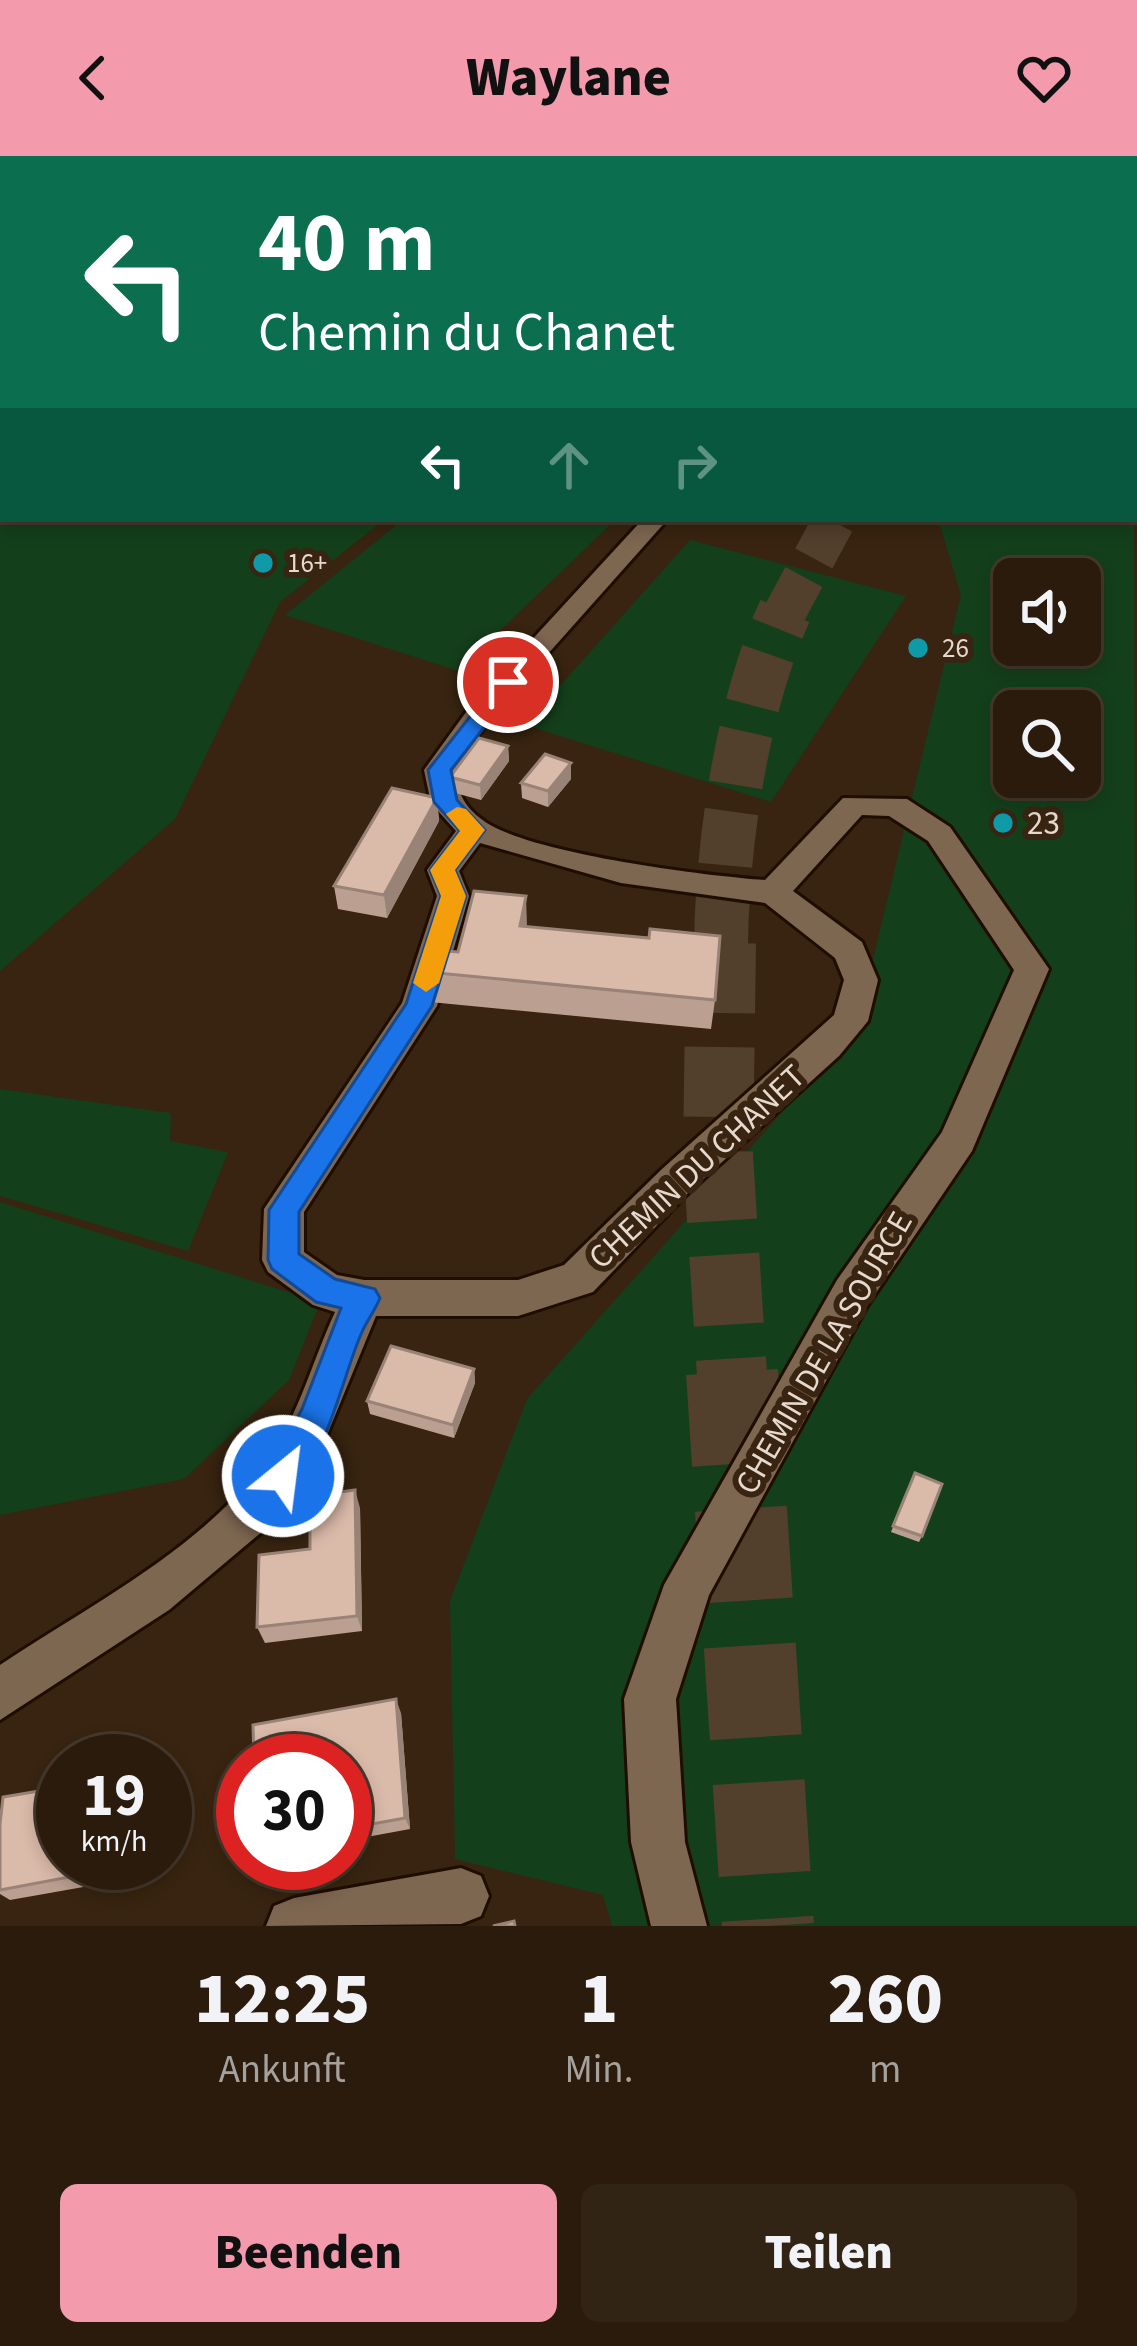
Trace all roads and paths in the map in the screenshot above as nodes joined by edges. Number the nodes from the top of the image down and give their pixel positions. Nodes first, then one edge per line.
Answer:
1 (653, 522) edge
2 (473, 830) junction
3 (773, 892) junction
4 (364, 1298) junction
5 (0, 1695) edge
6 (461, 1896) dead end
7 (294, 1926) edge
8 (679, 1926) edge

1 - 2 street
2 - 3 street
2 - 4 street, CHEMIN DU CHANET
3 - 4 street, CHEMIN DU CHANET
3 - 8 street, CHEMIN DE LA SOURCE
4 - 5 street
6 - 7 street

